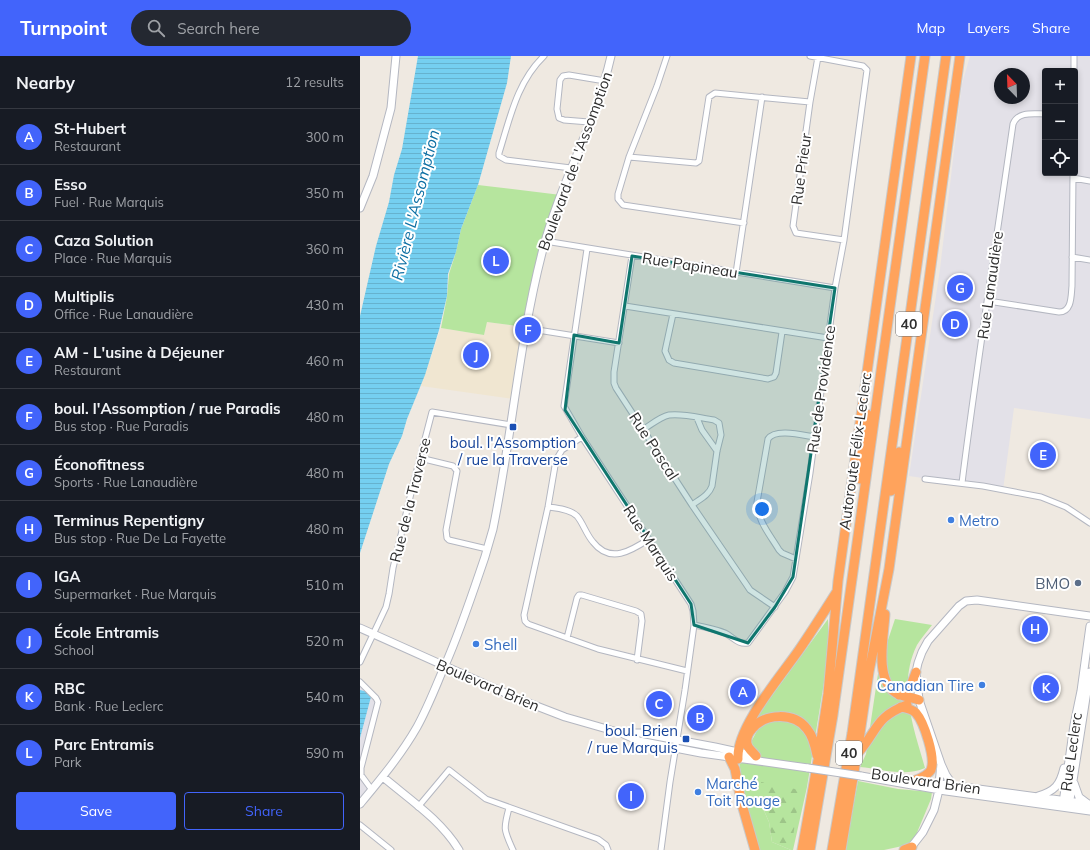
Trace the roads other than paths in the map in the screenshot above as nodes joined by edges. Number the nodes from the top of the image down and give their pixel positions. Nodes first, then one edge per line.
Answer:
1 (396, 56) edge
2 (544, 56) edge
3 (611, 56) edge
4 (667, 56) edge
5 (810, 56) edge
6 (925, 56) edge
7 (946, 56) edge
8 (960, 56) edge
9 (1074, 56) edge
10 (818, 57) junction
11 (910, 58) edge
12 (1074, 68) edge
13 (604, 81) junction
14 (762, 97) junction
15 (810, 102) junction
16 (1042, 114) edge
17 (590, 122) junction
18 (629, 157) junction
19 (571, 168) junction
20 (1073, 176) edge
21 (1076, 176) edge
22 (1090, 180) edge
23 (363, 195) edge
24 (360, 208) edge
25 (744, 223) junction
26 (844, 240) junction
27 (545, 241) junction
28 (587, 249) junction
29 (632, 256) junction
30 (1072, 257) junction
31 (1090, 260) edge
32 (736, 273) junction
33 (835, 288) junction
34 (988, 301) junction
35 (625, 306) junction
36 (673, 314) junction
37 (874, 319) junction
38 (525, 328) junction
39 (782, 332) junction
40 (574, 335) junction
41 (828, 338) junction
42 (619, 343) junction
43 (918, 355) junction
44 (697, 418) junction
45 (511, 425) junction
46 (644, 429) junction
47 (582, 437) junction
48 (814, 437) junction
49 (717, 451) junction
50 (420, 458) junction
51 (925, 479) dead end
52 (962, 483) junction
53 (692, 505) junction
54 (548, 507) junction
55 (1090, 523) edge
56 (649, 539) junction
57 (856, 545) junction
58 (487, 549) junction
59 (796, 559) junction
60 (889, 568) junction
61 (836, 592) junction
62 (871, 592) junction
63 (775, 607) junction
64 (1090, 616) edge
65 (694, 625) junction
66 (1090, 626) edge
67 (360, 628) edge
68 (373, 634) junction
69 (567, 638) junction
70 (637, 660) junction
71 (360, 662) edge
72 (445, 667) junction
73 (688, 671) junction
74 (916, 672) junction
75 (1090, 672) edge
76 (360, 682) edge
77 (1087, 684) edge
78 (899, 695) junction
79 (919, 700) junction
80 (901, 707) junction
81 (676, 745) junction
82 (1070, 748) junction
83 (857, 754) junction
84 (735, 756) junction
85 (756, 756) junction
86 (818, 760) junction
87 (941, 764) junction
88 (808, 766) junction
89 (862, 774) junction
90 (1074, 774) junction
91 (383, 777) junction
92 (916, 780) junction
93 (953, 785) junction
94 (939, 786) junction
95 (372, 790) junction
96 (1034, 797) junction
97 (360, 804) edge
98 (1066, 804) junction
99 (418, 807) junction
100 (1090, 807) edge
101 (510, 808) junction
102 (360, 825) edge
103 (383, 848) edge
104 (908, 849) edge
105 (391, 850) edge
106 (459, 850) edge
107 (513, 850) edge
108 (608, 850) edge
109 (661, 850) edge
110 (755, 850) edge
111 (802, 850) edge
112 (810, 850) edge
113 (832, 850) edge
114 (841, 850) edge

1 - 23 street
2 - 19 street
3 - 13 street, Boulevard de L'Assomption
4 - 18 street
5 - 10 street
6 - 57 highway, Autoroute Félix-Leclerc / 40
7 - 62 highway, 40
8 - 43 highway
9 - 12 street
10 - 15 street, Rue Prieur
10 - 26 street, Rue de Providence
11 - 37 highway
13 - 17 street, Boulevard de L'Assomption
13 - 17 street
14 - 15 street
14 - 18 street
14 - 25 street
15 - 26 street, Rue Prieur
16 - 34 street, Rue Lanaudière
17 - 19 street, Boulevard de L'Assomption
18 - 25 street
19 - 27 street, Boulevard de L'Assomption
20 - 30 street
21 - 22 street
23 - 24 street
25 - 32 street
26 - 33 street, Rue de Providence
27 - 28 street, Rue Papineau
27 - 38 street, Boulevard de L'Assomption
28 - 29 street, Rue Papineau
28 - 40 street, Rue Marquis
29 - 32 street, Rue Papineau
29 - 35 street, Rue Pascal
30 - 31 street
30 - 34 street
32 - 33 street, Rue Papineau
33 - 41 street, Rue de Providence
34 - 52 street, Rue Lanaudière
35 - 36 street
35 - 42 street, Rue Pascal
36 - 39 street
36 - 39 street
37 - 57 highway
37 - 61 highway
38 - 40 street
38 - 45 street, Boulevard de L'Assomption
39 - 41 street
40 - 42 street
40 - 47 street, Rue Marquis
41 - 48 street, Rue de Providence
42 - 46 street, Rue Pascal
43 - 60 highway
43 - 62 highway
44 - 46 street
44 - 49 street
44 - 49 street
45 - 50 street, Rue de la Traverse
45 - 58 street, Boulevard de L'Assomption
46 - 53 street, Rue Pascal
47 - 54 street
47 - 56 street, Rue Marquis
48 - 59 street, Rue de Providence
48 - 59 street
49 - 53 street
50 - 58 street
50 - 68 street, Rue de la Traverse
51 - 52 street
52 - 55 street
53 - 63 street, Rue Pascal
54 - 56 street
54 - 69 street
56 - 65 street, Rue Marquis
57 - 112 highway, Autoroute Félix-Leclerc / 40
58 - 72 street, Boulevard de L'Assomption
59 - 63 street, Rue de Providence
60 - 78 highway
60 - 83 highway
61 - 84 highway
61 - 86 highway
62 - 113 highway, 40
63 - 65 street, Rue de Providence
64 - 74 street
65 - 73 street, Rue Marquis
66 - 77 street, Rue Leclerc
67 - 68 street, Boulevard Brien
68 - 71 street, Rue de la Traverse
68 - 72 street, Boulevard Brien
69 - 70 street
69 - 70 street
70 - 73 street
72 - 81 street, Boulevard Brien
72 - 91 street, Boulevard de L'Assomption
73 - 81 street, Rue Marquis
74 - 78 highway
74 - 79 street
75 - 77 street, Rue Leclerc
76 - 95 street
77 - 82 street, Rue Leclerc
77 - 90 street, Rue Leclerc
78 - 79 highway
79 - 80 highway
79 - 87 street
80 - 83 highway
80 - 92 highway
81 - 84 street, Boulevard Brien
81 - 109 street, Rue Marquis
82 - 96 street
82 - 98 street, Rue Leclerc
83 - 114 highway
84 - 85 street, Boulevard Brien
84 - 88 street, Boulevard Brien
84 - 110 highway
85 - 86 highway
85 - 88 street, Boulevard Brien
86 - 111 highway
87 - 93 street
87 - 94 street
88 - 89 street, Boulevard Brien
89 - 92 street, Boulevard Brien
89 - 94 street, Boulevard Brien
90 - 98 street, Rue Leclerc
90 - 100 street
91 - 95 street, Boulevard de L'Assomption
91 - 99 street
92 - 94 street, Boulevard Brien
93 - 94 street, Boulevard Brien
93 - 96 street, Boulevard Brien
94 - 98 street, Boulevard Brien
94 - 104 street
95 - 97 street, Boulevard de L'Assomption
96 - 98 street, Boulevard Brien
98 - 100 street, Boulevard Brien
99 - 101 street
99 - 106 street
101 - 107 street
101 - 108 street
102 - 103 street
103 - 105 street

